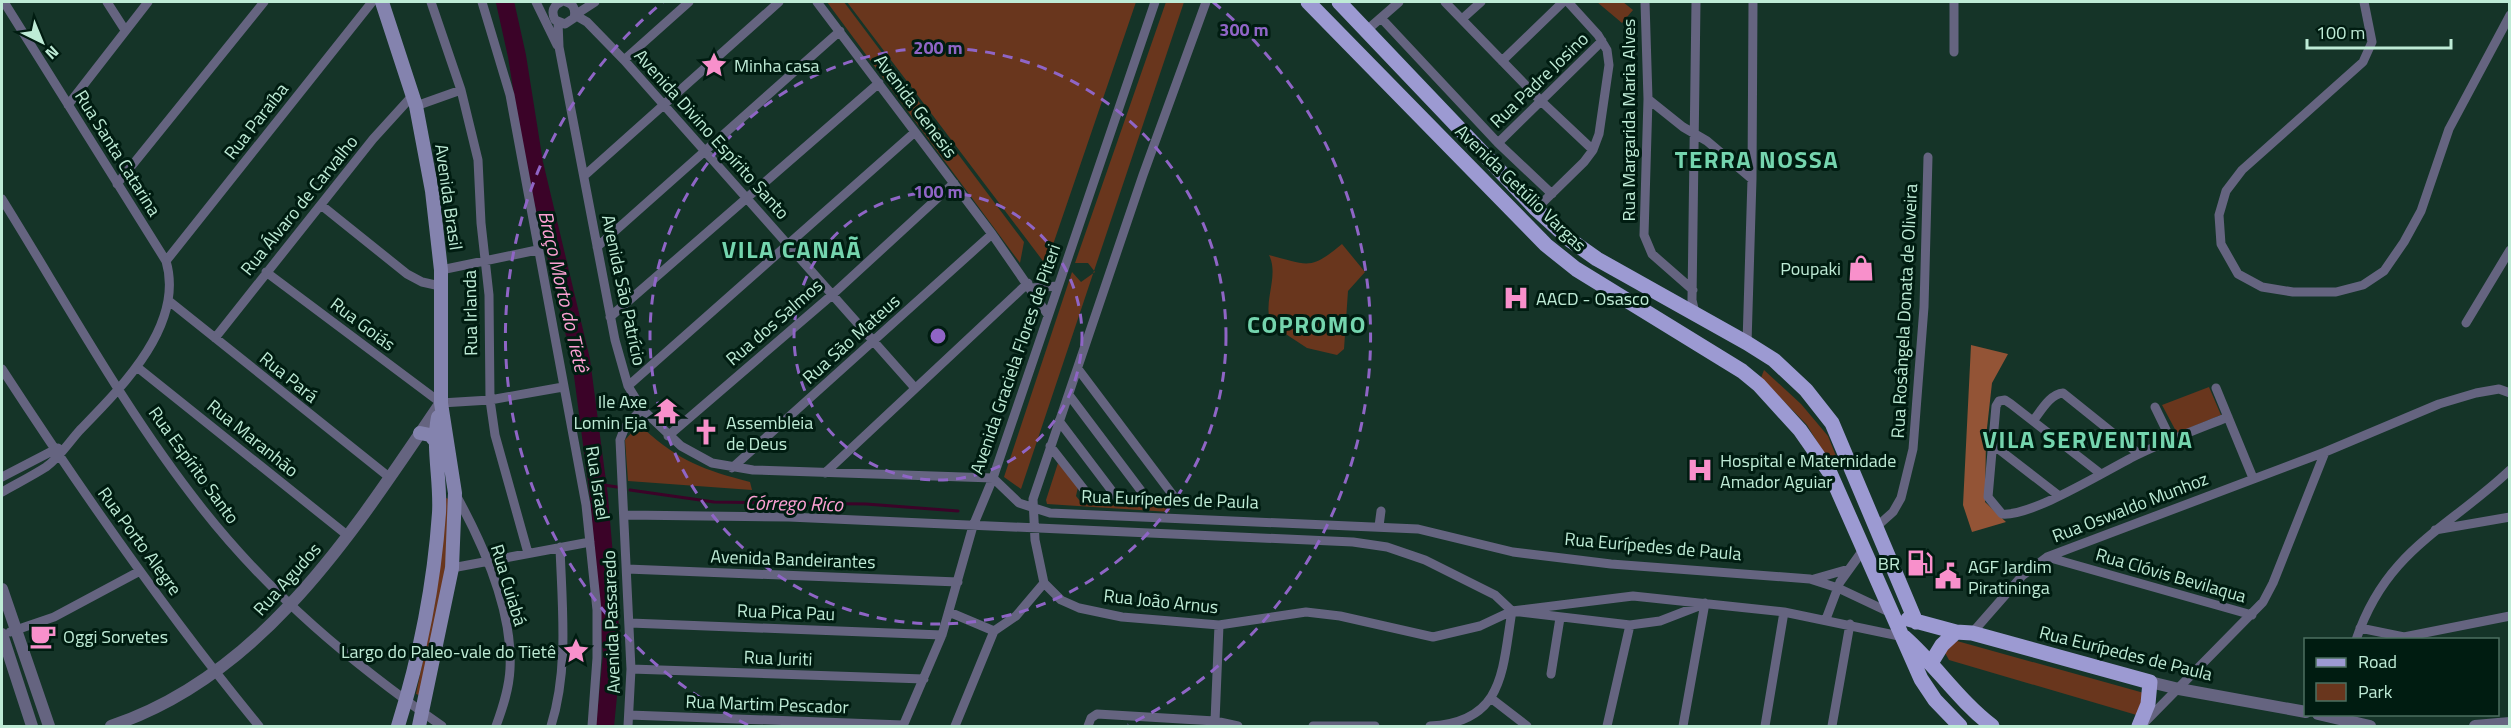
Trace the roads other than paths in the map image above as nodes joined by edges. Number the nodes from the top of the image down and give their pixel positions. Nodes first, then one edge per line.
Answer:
1 (4, 2) edge
2 (107, 2) edge
3 (148, 2) edge
4 (264, 2) edge
5 (372, 2) edge
6 (382, 2) edge
7 (431, 2) edge
8 (482, 2) edge
9 (536, 2) edge
10 (561, 2) edge
11 (595, 2) edge
12 (689, 2) edge
13 (779, 2) edge
14 (817, 2) edge
15 (1155, 2) edge
16 (1206, 2) edge
17 (1308, 2) edge
18 (1340, 2) edge
19 (1399, 2) edge
20 (1445, 2) edge
21 (1481, 2) edge
22 (1563, 2) edge
23 (1568, 2) edge
24 (1645, 2) edge
25 (1696, 2) edge
26 (1753, 2) edge
27 (1954, 2) edge
28 (2364, 2) edge
29 (575, 15) junction
30 (2510, 15) edge
31 (1381, 18) junction
32 (1462, 19) junction
33 (558, 22) junction
34 (125, 30) junction
35 (1367, 30) junction
36 (840, 32) junction
37 (1602, 41) junction
38 (559, 47) junction
39 (1953, 52) dead end
40 (624, 60) junction
41 (1502, 61) junction
42 (879, 83) junction
43 (462, 90) junction
44 (1648, 99) junction
45 (414, 100) junction
46 (1541, 101) junction
47 (663, 104) junction
48 (68, 105) junction
49 (915, 132) junction
50 (1696, 134) junction
51 (1498, 143) junction
52 (1593, 150) junction
53 (705, 152) junction
54 (1928, 157) dead end
55 (584, 176) junction
56 (1752, 179) junction
57 (954, 183) junction
58 (117, 184) junction
59 (1552, 194) junction
60 (2, 199) edge
61 (747, 199) junction
62 (321, 205) junction
63 (1536, 209) junction
64 (992, 234) junction
65 (789, 246) junction
66 (597, 247) junction
67 (537, 250) junction
68 (2510, 250) edge
69 (486, 260) junction
70 (166, 261) junction
71 (441, 270) junction
72 (266, 272) junction
73 (1030, 285) junction
74 (440, 286) junction
75 (1058, 286) junction
76 (1693, 291) junction
77 (832, 295) junction
78 (169, 301) junction
79 (1695, 314) junction
80 (1048, 315) junction
81 (610, 317) junction
82 (2466, 323) dead end
83 (215, 338) junction
84 (873, 341) junction
85 (1747, 343) junction
86 (1774, 360) junction
87 (137, 367) junction
88 (2, 369) edge
89 (1078, 369) junction
90 (1751, 379) junction
91 (628, 386) junction
92 (564, 387) junction
93 (915, 388) junction
94 (2216, 388) dead end
95 (121, 389) junction
96 (2510, 393) edge
97 (1069, 395) junction
98 (490, 400) junction
99 (441, 403) junction
100 (2155, 407) dead end
101 (642, 409) junction
102 (2228, 417) junction
103 (1059, 421) junction
104 (2034, 421) junction
105 (420, 433) junction
106 (668, 436) junction
107 (2171, 440) junction
108 (436, 442) junction
109 (1992, 444) junction
110 (1050, 446) junction
111 (2325, 452) junction
112 (56, 453) junction
113 (2139, 454) junction
114 (732, 468) junction
115 (2510, 470) edge
116 (825, 473) junction
117 (2101, 474) junction
118 (2, 477) edge
119 (388, 477) junction
120 (993, 478) junction
121 (2253, 478) junction
122 (2, 492) edge
123 (455, 492) junction
124 (1086, 492) dead end
125 (2058, 495) junction
126 (1118, 499) dead end
127 (1148, 500) dead end
128 (1178, 502) dead end
129 (1032, 509) junction
130 (1381, 511) dead end
131 (626, 515) junction
132 (2510, 516) edge
133 (973, 526) junction
134 (1379, 526) junction
135 (1033, 527) junction
136 (1875, 528) junction
137 (2433, 531) junction
138 (348, 535) junction
139 (590, 542) junction
140 (560, 547) junction
141 (1863, 550) junction
142 (528, 553) junction
143 (2047, 557) junction
144 (486, 562) junction
145 (452, 568) junction
146 (627, 569) junction
147 (1849, 569) junction
148 (140, 571) junction
149 (1810, 579) junction
150 (958, 582) junction
151 (1044, 583) junction
152 (1838, 588) junction
153 (2, 589) edge
154 (1705, 603) junction
155 (291, 606) junction
156 (1512, 611) junction
157 (949, 612) junction
158 (1784, 612) junction
159 (1891, 613) junction
160 (2252, 615) junction
161 (2510, 616) edge
162 (1560, 618) junction
163 (1826, 619) junction
164 (1916, 622) junction
165 (630, 623) junction
166 (1850, 624) junction
167 (1219, 625) junction
168 (1630, 625) junction
169 (2360, 628) junction
170 (16, 630) junction
171 (994, 631) junction
172 (1956, 632) junction
173 (1972, 633) junction
174 (2, 634) edge
175 (942, 635) junction
176 (1904, 637) junction
177 (2356, 638) edge
178 (1931, 663) junction
179 (631, 669) junction
180 (215, 673) junction
181 (1551, 674) dead end
182 (924, 679) junction
183 (2150, 682) junction
184 (2179, 689) junction
185 (1492, 699) junction
186 (406, 702) junction
187 (2304, 712) edge
188 (629, 715) junction
189 (2330, 716) edge
190 (421, 720) edge
191 (1215, 721) junction
192 (2510, 723) edge
193 (32, 726) edge
194 (49, 726) edge
195 (111, 726) edge
196 (259, 726) edge
197 (398, 726) edge
198 (442, 726) edge
199 (496, 726) edge
200 (550, 726) edge
201 (592, 726) edge
202 (628, 726) edge
203 (903, 726) edge
204 (955, 726) edge
205 (1088, 726) edge
206 (1238, 726) edge
207 (1312, 726) edge
208 (1376, 726) edge
209 (1430, 726) edge
210 (1527, 726) edge
211 (1607, 726) edge
212 (1683, 726) edge
213 (1764, 726) edge
214 (1832, 726) edge
215 (1960, 726) edge
216 (1992, 726) edge
217 (2140, 726) edge
218 (2370, 726) edge
219 (2475, 726) edge

1 - 48 street, Rua Santa Catarina
2 - 34 street
3 - 34 street
4 - 58 street
5 - 70 street, Rua Paraíba
6 - 45 main road, Avenida Brasil
7 - 43 street, Rua Irlanda
8 - 67 street, Rua Israel
9 - 38 street
10 - 29 street
10 - 33 street
11 - 29 street
12 - 40 street
13 - 47 street
14 - 36 street, Avenida Genesis
15 - 75 street, Avenida Graciela Flores de Piteri
16 - 89 street
17 - 90 main road, Avenida Getúlio Vargas
18 - 35 main road, Avenida Getúlio Vargas
19 - 31 street
20 - 32 street
21 - 32 street
22 - 41 street
23 - 37 street
24 - 44 street, Rua Margarida Maria Alves
25 - 50 street
26 - 56 street
27 - 39 street
28 - 30 street
29 - 33 street
29 - 40 street, Avenida Divino Espírito Santo
31 - 35 street
31 - 51 street, Avenida Getúlio Vargas
32 - 41 street
33 - 38 street, Avenida São Patrício
34 - 48 street
35 - 63 main road, Avenida Getúlio Vargas
36 - 42 street, Avenida Genesis
36 - 53 street
37 - 46 street, Rua Padre Josino
37 - 52 street
38 - 55 street, Avenida São Patrício
40 - 47 street, Avenida Divino Espírito Santo
41 - 46 street
42 - 49 street, Avenida Genesis
42 - 61 street
43 - 45 street
43 - 69 street, Rua Irlanda
44 - 50 street
44 - 76 street, Rua Margarida Maria Alves
45 - 62 street, Rua Álvaro de Carvalho
45 - 71 main road, Avenida Brasil
46 - 51 street, Rua Padre Josino
46 - 52 street
47 - 53 street, Avenida Divino Espírito Santo
47 - 55 street
48 - 58 street, Rua Santa Catarina
49 - 57 street, Avenida Genesis
49 - 65 street
50 - 56 street
50 - 76 street
51 - 59 street, Avenida Getúlio Vargas
52 - 59 street
53 - 61 street, Avenida Divino Espírito Santo
53 - 66 street
54 - 136 street, Rua Rosângela Donata de Oliveira
55 - 66 street, Avenida São Patrício
56 - 85 street
57 - 64 street, Avenida Genesis
57 - 77 street, Rua dos Salmos
58 - 70 street, Rua Santa Catarina
59 - 63 street
60 - 95 street, Rua Espírito Santo
61 - 65 street, Avenida Divino Espírito Santo
61 - 81 street
62 - 72 street, Rua Álvaro de Carvalho
62 - 74 street
63 - 79 main road, Avenida Getúlio Vargas
64 - 73 street, Avenida Genesis
64 - 84 street, Rua São Mateus
65 - 77 street, Avenida Divino Espírito Santo
65 - 91 street
66 - 81 street, Avenida São Patrício
67 - 69 street
67 - 92 street, Rua Israel
68 - 82 street
69 - 71 street
69 - 98 street, Rua Irlanda
70 - 78 street
71 - 74 main road, Avenida Brasil
72 - 83 street, Rua Álvaro de Carvalho
72 - 99 street, Rua Goiás
73 - 75 street
73 - 80 street, Avenida Genesis
73 - 93 street
74 - 99 main road, Avenida Brasil
75 - 80 street, Avenida Graciela Flores de Piteri
76 - 79 street
77 - 84 street, Avenida Divino Espírito Santo
77 - 106 street, Rua dos Salmos
78 - 83 street, Rua Pará
78 - 87 street
79 - 85 main road, Avenida Getúlio Vargas
80 - 120 street, Avenida Graciela Flores de Piteri
81 - 91 street, Avenida São Patrício
83 - 119 street, Rua Pará
84 - 93 street, Avenida Divino Espírito Santo
84 - 114 street, Rua São Mateus
85 - 86 main road, Avenida Getúlio Vargas
86 - 90 main road
86 - 136 main road, Avenida Getúlio Vargas
87 - 95 street
87 - 138 street, Rua Maranhão
88 - 112 street, Rua Porto Alegre
89 - 97 street
89 - 128 street
90 - 141 main road, Avenida Getúlio Vargas
91 - 101 street, Avenida São Patrício
92 - 98 street
92 - 139 street, Rua Israel
93 - 116 street
94 - 102 street
95 - 112 street
95 - 155 street, Rua Espírito Santo
96 - 111 street, Rua Oswaldo Munhoz
97 - 103 street
97 - 127 street
98 - 99 street
98 - 142 street, Rua Irlanda
99 - 105 street, Rua Agudos
99 - 108 main road, Avenida Brasil
99 - 123 main road, Avenida Brasil
100 - 107 street
101 - 106 street, Avenida São Patrício
101 - 131 street, Avenida Passaredo
102 - 107 street
102 - 121 street
103 - 110 street
103 - 126 street
104 - 109 street
104 - 113 street
104 - 117 street
105 - 108 main road
105 - 119 street, Rua Agudos
106 - 114 street, Avenida São Patrício
107 - 113 street
108 - 186 main road, Avenida Brasil
109 - 125 street
109 - 125 street
110 - 124 street
110 - 129 street
111 - 121 street, Rua Oswaldo Munhoz
111 - 160 street
112 - 118 street
112 - 122 street
112 - 148 street, Rua Porto Alegre
113 - 117 street
114 - 116 street, Avenida São Patrício
115 - 137 street
116 - 120 street, Avenida São Patrício
117 - 125 street
119 - 138 street, Rua Agudos
120 - 129 street, Rua Eurípedes de Paula
120 - 133 street, Avenida Graciela Flores de Piteri
121 - 143 street, Rua Oswaldo Munhoz
123 - 144 street, Rua Cuiabá
123 - 145 main road, Avenida Brasil
129 - 134 street, Rua Eurípedes de Paula
129 - 135 street
130 - 134 street
131 - 133 street
131 - 146 street, Avenida Passaredo
132 - 137 street
133 - 135 street
133 - 150 street, Avenida Graciela Flores de Piteri
134 - 149 street, Rua Eurípedes de Paula
135 - 151 street
135 - 156 street
136 - 164 main road, Avenida Getúlio Vargas
137 - 169 street
138 - 155 street, Rua Agudos
139 - 140 street
139 - 201 street, Rua Israel
140 - 142 street
140 - 200 street
141 - 147 street
141 - 159 main road, Avenida Getúlio Vargas
142 - 144 street
143 - 160 street, Rua Clóvis Bevilaqua
143 - 173 street, Rua Oswaldo Munhoz
144 - 145 street
144 - 199 street, Rua Cuiabá
145 - 190 main road, Avenida Brasil
146 - 150 street, Avenida Bandeirantes
146 - 165 street, Avenida Passaredo
147 - 149 street
147 - 152 street
148 - 170 street
148 - 180 street, Rua Porto Alegre
149 - 152 street, Rua Eurípedes de Paula
150 - 157 street, Avenida Graciela Flores de Piteri
151 - 167 street, Rua João Arnus
151 - 171 street
152 - 159 street, Rua Eurípedes de Paula
152 - 163 street
153 - 170 street
154 - 156 street, Rua João Arnus
154 - 158 street, Rua João Arnus
154 - 168 street
154 - 212 street
155 - 180 street, Rua Agudos
155 - 186 street, Rua Espírito Santo
156 - 162 street
156 - 167 street, Rua João Arnus
156 - 185 street
157 - 171 street
157 - 175 street, Avenida Graciela Flores de Piteri
158 - 163 street, Rua João Arnus
158 - 213 street
159 - 164 main road, Rua Eurípedes de Paula
159 - 176 main road, Avenida Getúlio Vargas
160 - 184 street
161 - 169 street
162 - 168 street
162 - 181 street
163 - 166 street, Rua João Arnus
164 - 172 main road, Rua Eurípedes de Paula
165 - 175 street, Rua Pica Pau
165 - 179 street, Avenida Passaredo
166 - 176 street, Rua João Arnus
166 - 214 street
167 - 191 street
168 - 211 street
169 - 177 street
170 - 174 street
170 - 194 street
171 - 204 street
172 - 173 main road, Rua Eurípedes de Paula
172 - 178 main road
173 - 183 main road, Rua Eurípedes de Paula
174 - 193 street
175 - 182 street, Avenida Graciela Flores de Piteri
176 - 178 main road, Avenida Getúlio Vargas
176 - 215 main road, Avenida Getúlio Vargas
178 - 216 main road, Avenida Getúlio Vargas
179 - 182 street, Rua Juriti
179 - 188 street, Avenida Passaredo
180 - 195 street, Rua Agudos
180 - 196 street, Rua Porto Alegre
182 - 203 street, Avenida Graciela Flores de Piteri
183 - 184 street, Rua Eurípedes de Paula
183 - 217 main road
184 - 187 street, Rua Eurípedes de Paula
184 - 217 street
185 - 209 street
185 - 210 street
186 - 190 street, Rua Espírito Santo
186 - 197 main road, Avenida Brasil
188 - 202 street, Avenida Passaredo
188 - 203 street, Rua Martim Pescador
189 - 218 street
190 - 198 street, Rua Espírito Santo
191 - 205 street
191 - 206 street
192 - 219 street
207 - 208 street

